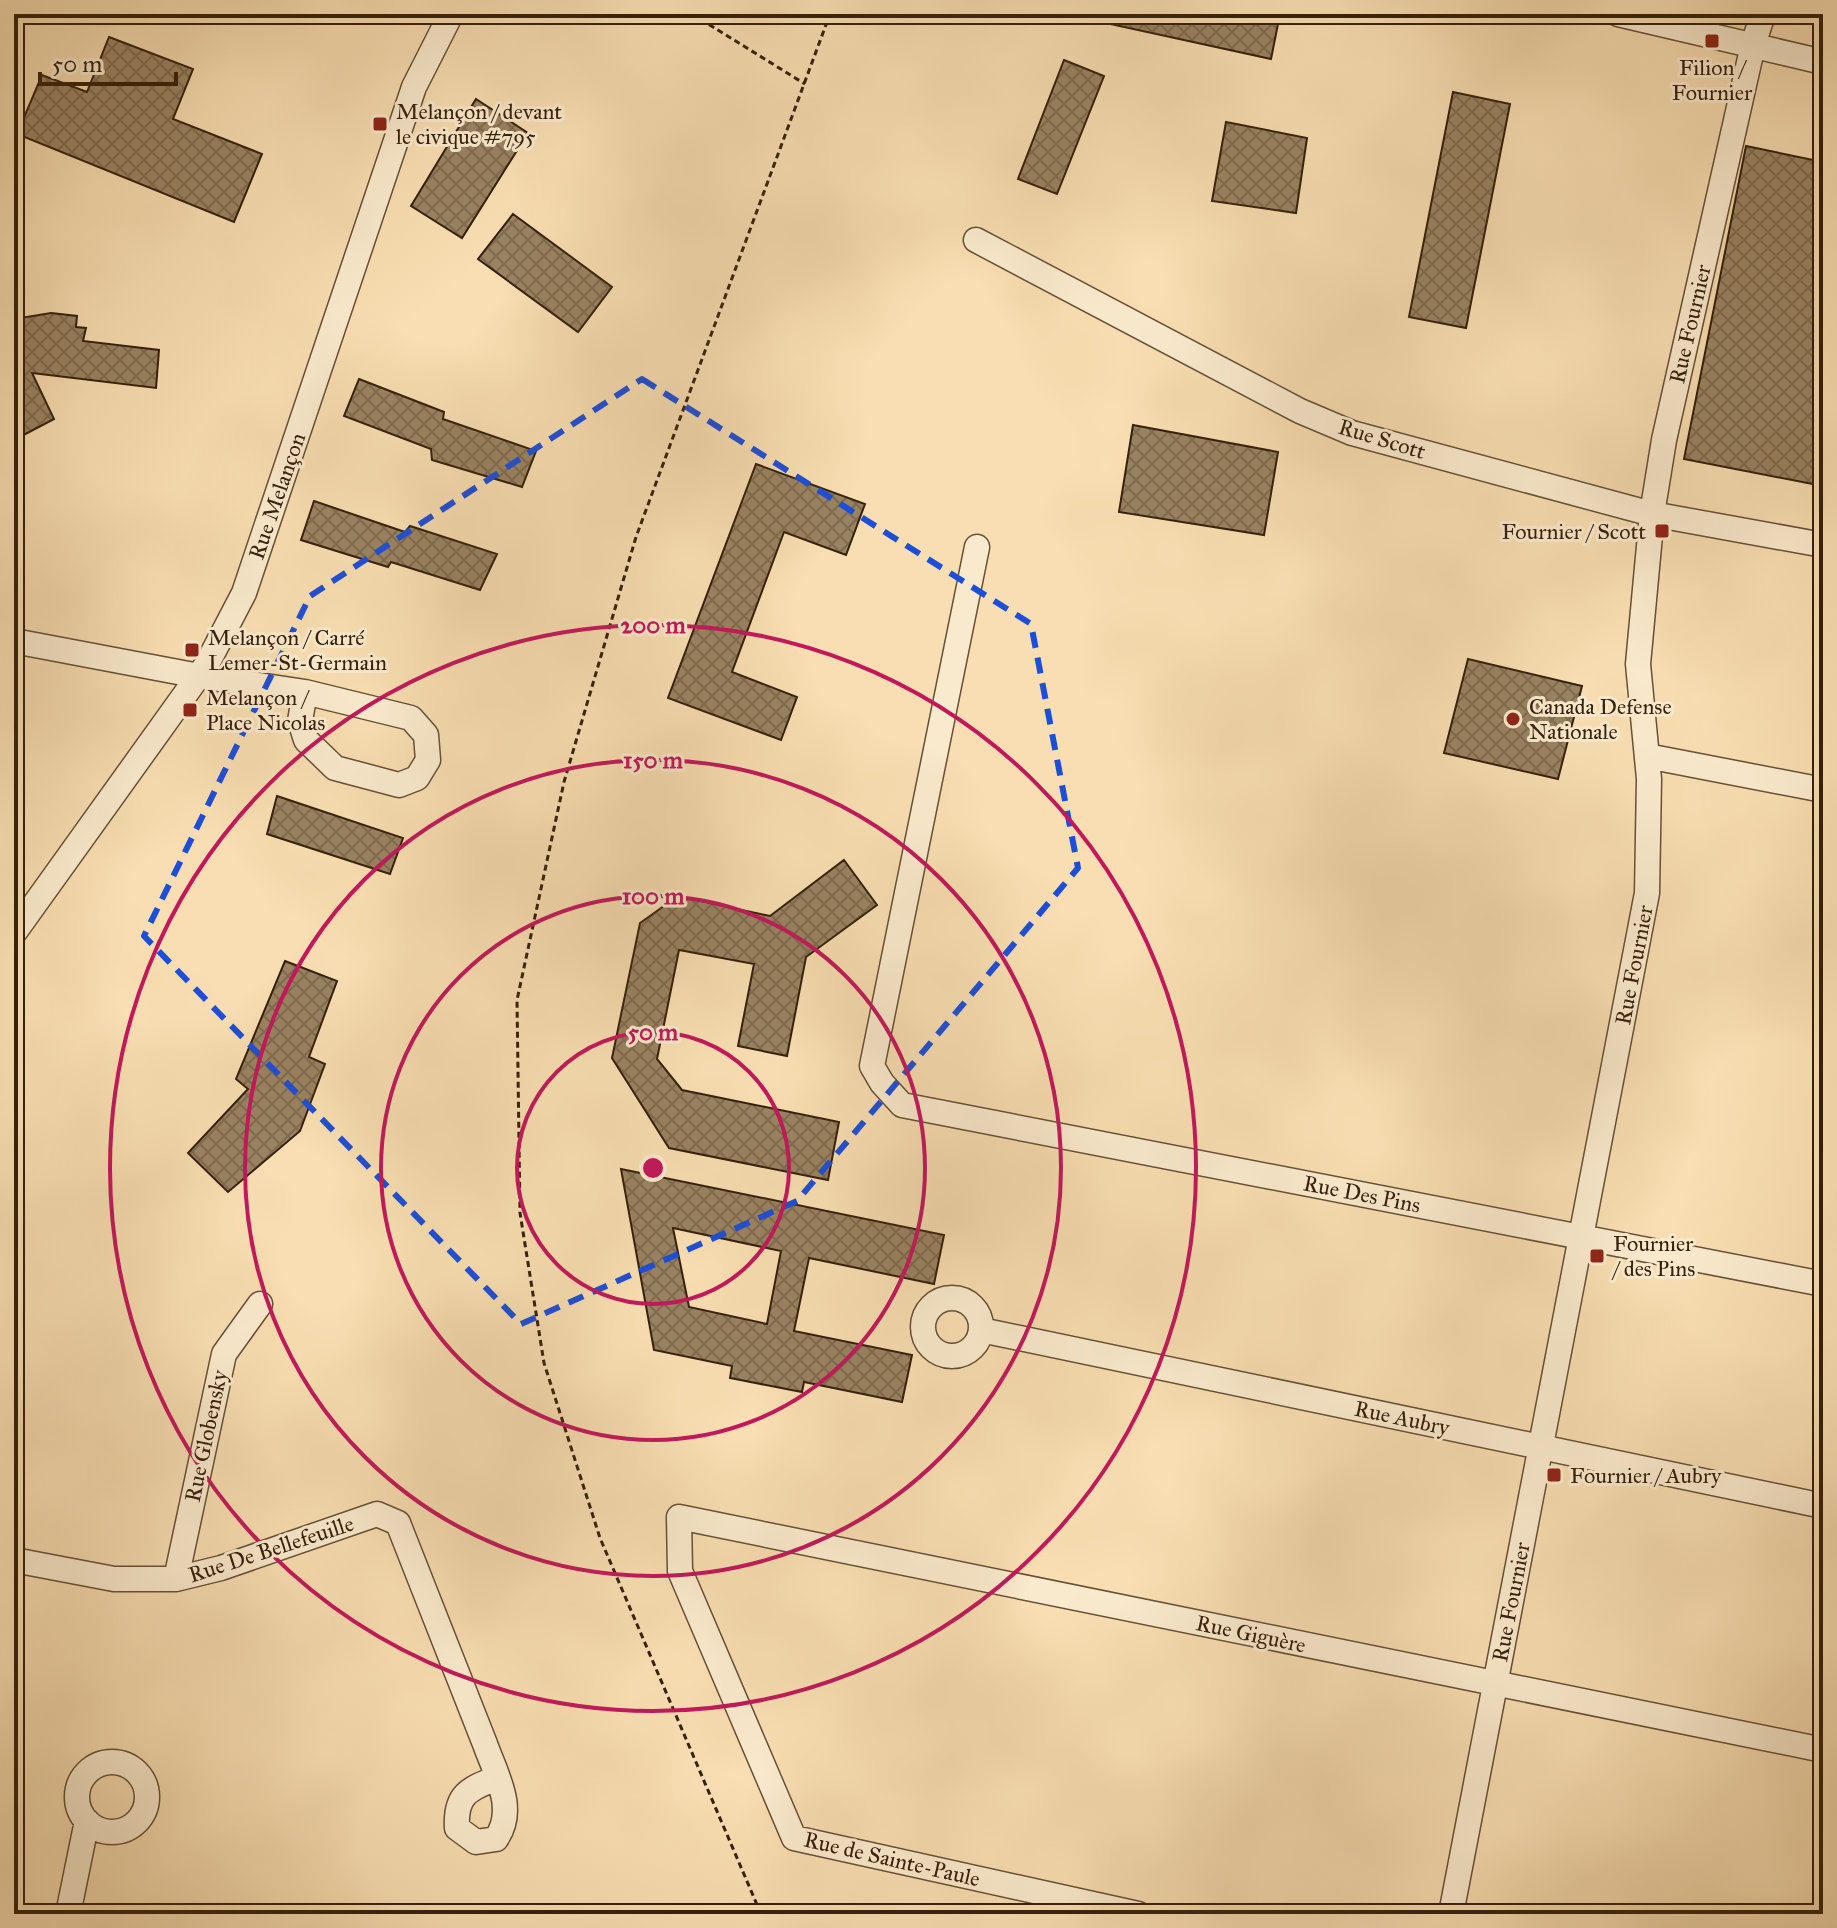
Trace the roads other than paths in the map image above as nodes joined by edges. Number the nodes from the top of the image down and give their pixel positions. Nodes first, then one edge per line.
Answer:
1 (451, 14) edge
2 (1618, 14) edge
3 (1763, 14) edge
4 (1753, 45) junction
5 (1823, 62) edge
6 (976, 240) dead end
7 (1652, 514) junction
8 (1823, 545) edge
9 (977, 547) dead end
10 (14, 641) edge
11 (199, 676) junction
12 (305, 692) junction
13 (1647, 756) junction
14 (1823, 790) edge
15 (14, 933) edge
16 (1582, 1237) junction
17 (1823, 1284) edge
18 (260, 1304) dead end
19 (981, 1330) dead end
20 (1541, 1447) junction
21 (1823, 1506) edge
22 (679, 1517) joint
23 (14, 1560) edge
24 (176, 1579) junction
25 (1495, 1684) junction
26 (1823, 1750) edge
27 (497, 1778) dead end
28 (87, 1821) dead end
29 (68, 1914) edge
30 (1138, 1914) edge
31 (1451, 1914) edge

1 - 11 street, Rue Melançon
2 - 4 street
3 - 4 street, Rue Fournier
4 - 5 street
4 - 7 street, Rue Fournier
6 - 7 street, Rue Scott
7 - 8 street, Rue Scott
7 - 13 street, Rue Fournier
9 - 16 street, Rue Des Pins
10 - 11 street
11 - 12 street
11 - 15 street, Rue Melançon
12 - 12 street
13 - 14 street
13 - 16 street, Rue Fournier
16 - 17 street, Rue Des Pins
16 - 20 street, Rue Fournier
18 - 24 street, Rue Globensky
19 - 20 street, Rue Aubry
20 - 21 street, Rue Aubry
20 - 25 street, Rue Fournier
22 - 25 street, Rue Giguère
22 - 30 street, Rue de Sainte-Paule
23 - 24 street, Rue De Bellefeuille
24 - 27 street, Rue De Bellefeuille
25 - 26 street, Rue Giguère
25 - 31 street, Rue Fournier
28 - 29 street

